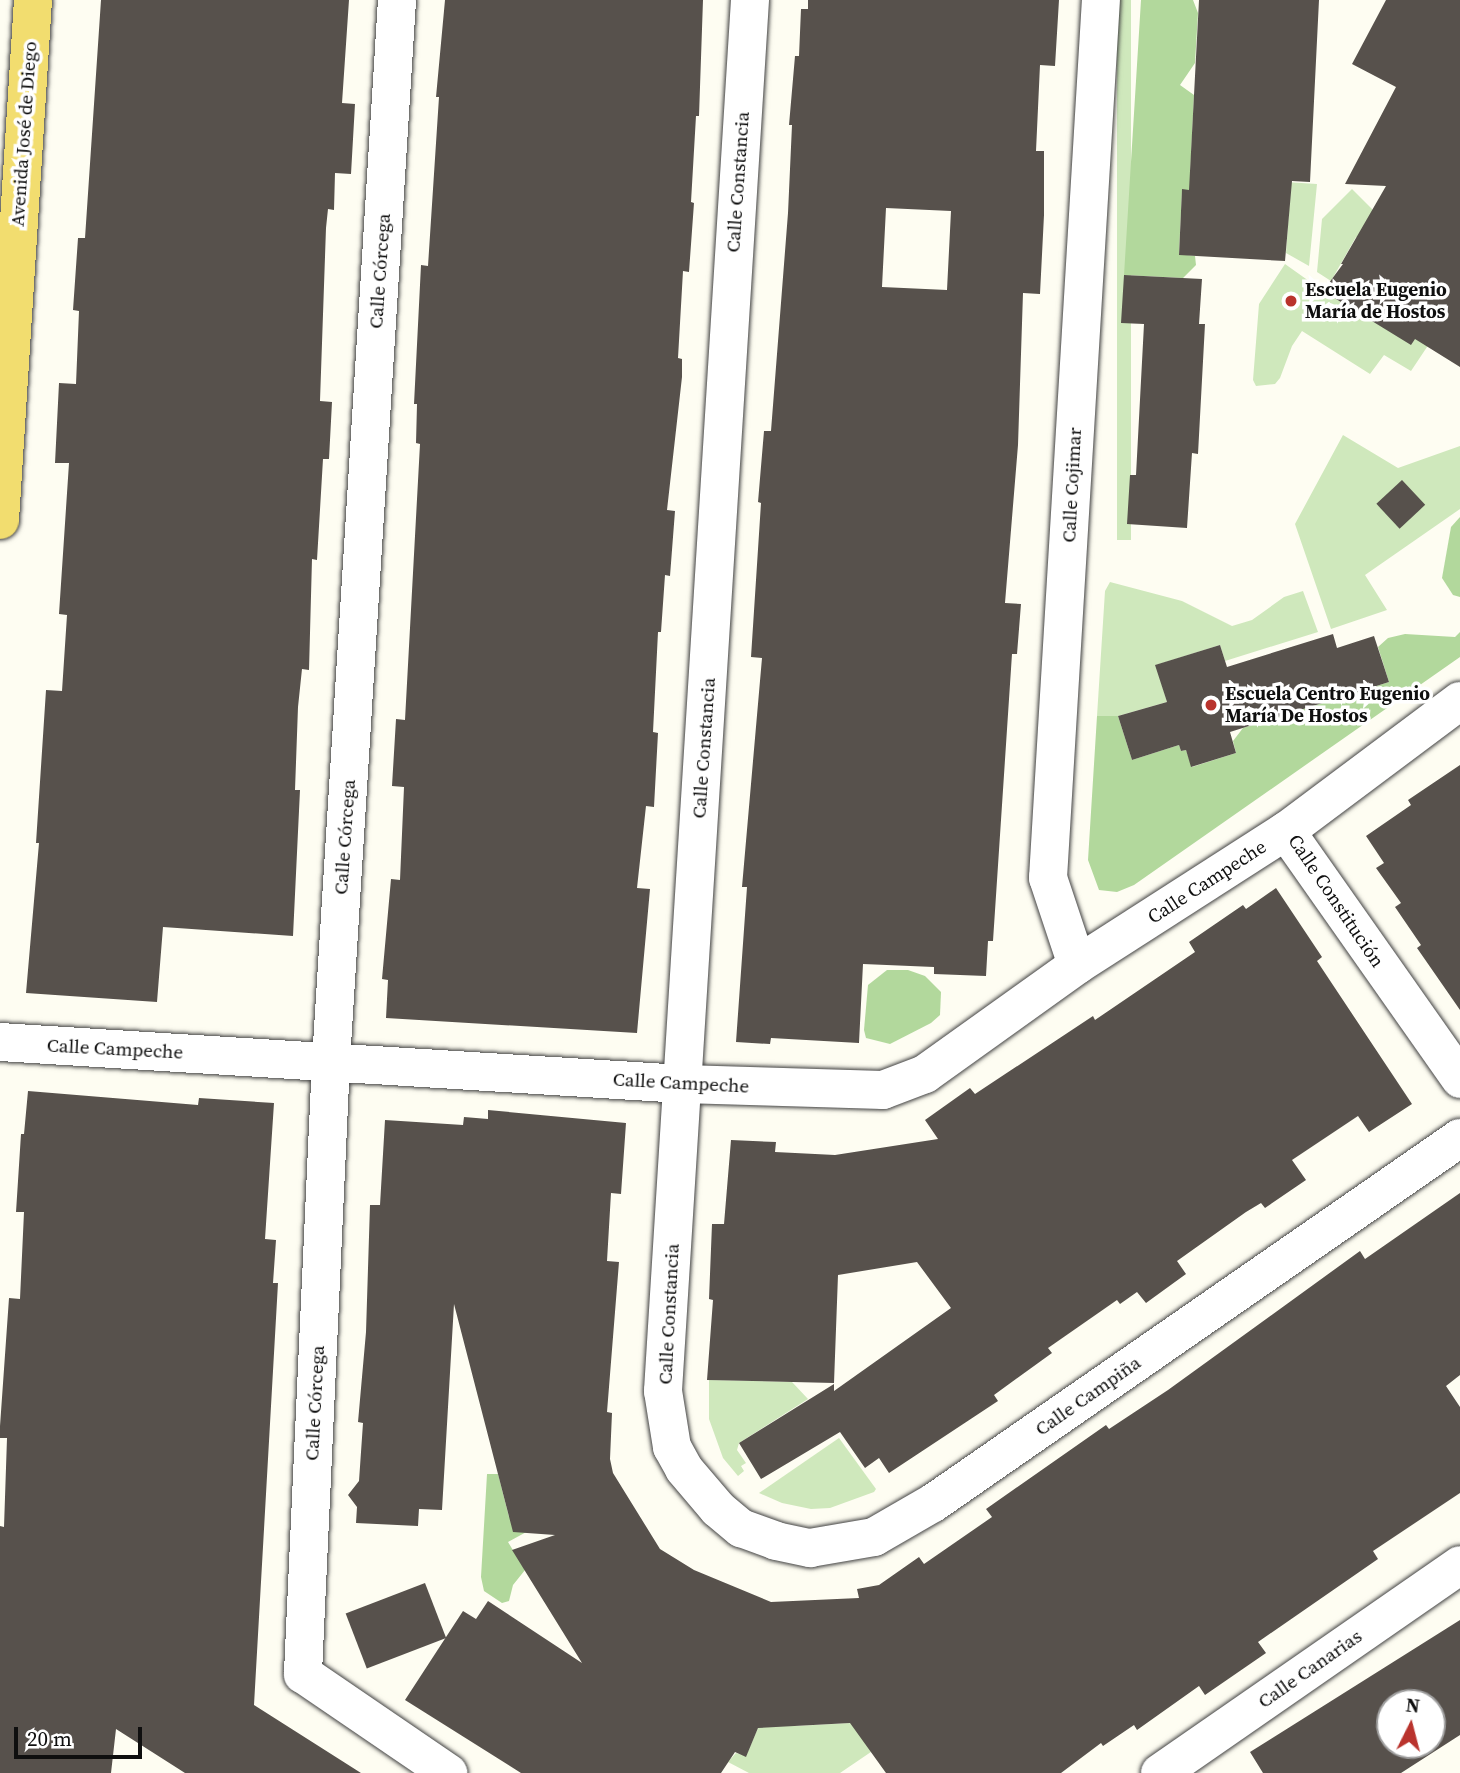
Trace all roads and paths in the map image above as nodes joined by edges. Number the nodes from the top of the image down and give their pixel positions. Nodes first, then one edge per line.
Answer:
1 (33, 0) edge
2 (397, 0) edge
3 (750, 0) edge
4 (1101, 0) edge
5 (0, 520) edge
6 (1460, 701) edge
7 (1286, 831) junction
8 (1077, 965) junction
9 (0, 1042) edge
10 (331, 1061) junction
11 (1460, 1079) edge
12 (683, 1084) junction
13 (1460, 1138) edge
14 (697, 1488) joint
15 (1460, 1565) edge
16 (448, 1773) edge
17 (1160, 1773) edge

1 - 5 main road, Avenida José de Diego
2 - 10 street, Calle Córcega
3 - 12 street, Calle Constancia
4 - 8 street, Calle Cojimar
6 - 7 street, Calle Constitución
7 - 8 street, Calle Campeche
7 - 11 street, Calle Constitución
8 - 12 street, Calle Campeche
9 - 10 street, Calle Campeche
10 - 12 street, Calle Campeche
10 - 16 street, Calle Córcega
12 - 14 street, Calle Constancia
13 - 14 street, Calle Campiña
15 - 17 street, Calle Canarias

